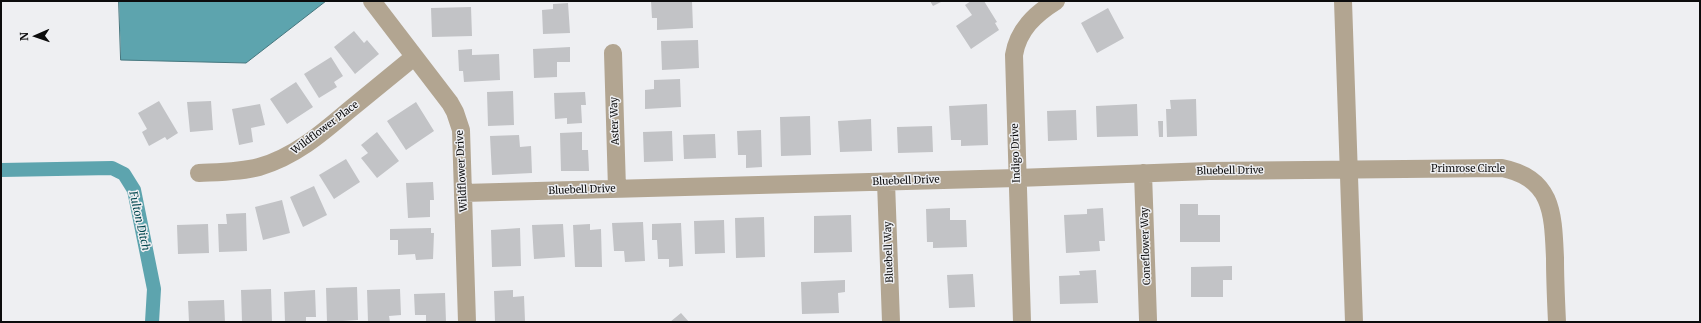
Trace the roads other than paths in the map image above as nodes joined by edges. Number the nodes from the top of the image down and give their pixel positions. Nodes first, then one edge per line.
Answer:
1 (372, 1) edge
2 (1056, 1) edge
3 (1343, 1) edge
4 (1037, 6) edge
5 (613, 53) dead end
6 (414, 57) junction
7 (1349, 170) junction
8 (199, 173) dead end
9 (1143, 173) junction
10 (1017, 178) junction
11 (886, 182) junction
12 (617, 188) junction
13 (463, 193) junction
14 (1148, 320) dead end
15 (468, 322) edge
16 (891, 322) edge
17 (1022, 322) edge
18 (1354, 322) edge
19 (1557, 322) edge

1 - 6 street, Wildflower Drive
2 - 4 street, Indigo Drive
3 - 7 street
4 - 10 street, Indigo Drive
5 - 12 street, Aster Way
6 - 8 street, Wildflower Place
6 - 13 street, Wildflower Drive
7 - 9 street, Bluebell Drive
7 - 18 street
7 - 19 street, Primrose Circle
9 - 10 street, Bluebell Drive
9 - 14 street, Coneflower Way
10 - 11 street, Bluebell Drive
10 - 17 street, Indigo Drive
11 - 12 street, Bluebell Drive
11 - 16 street, Bluebell Way
12 - 13 street, Bluebell Drive
13 - 15 street, Wildflower Drive

